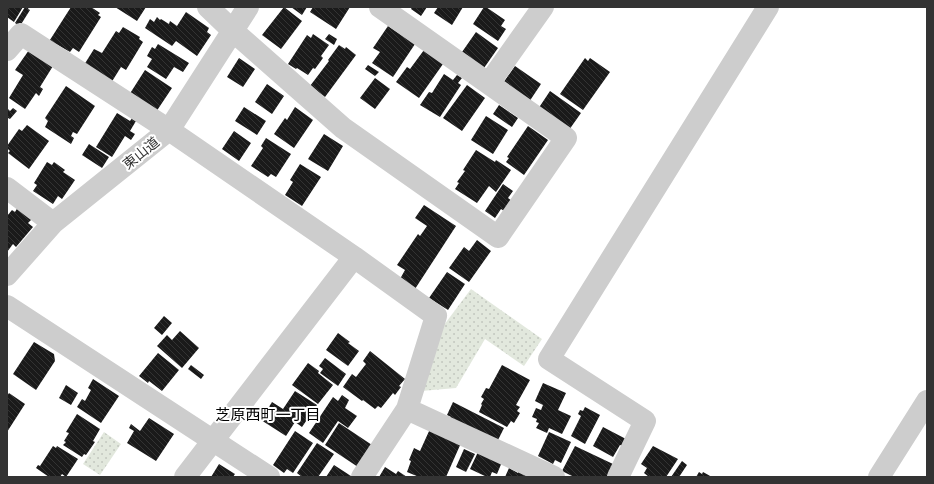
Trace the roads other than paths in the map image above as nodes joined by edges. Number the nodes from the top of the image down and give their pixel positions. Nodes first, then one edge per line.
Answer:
1 (208, 7) edge
2 (248, 7) edge
3 (380, 7) edge
4 (543, 7) edge
5 (768, 7) edge
6 (233, 31) junction
7 (7, 50) edge
8 (489, 83) junction
9 (169, 130) junction
10 (7, 188) edge
11 (53, 223) junction
12 (354, 257) junction
13 (7, 275) edge
14 (7, 306) edge
15 (927, 401) edge
16 (407, 409) junction
17 (213, 441) junction
18 (625, 474) edge
19 (185, 477) edge
20 (269, 477) edge
21 (362, 477) edge
22 (554, 477) edge
23 (879, 477) edge

1 - 6 street
2 - 6 street, 東山道
3 - 8 street
4 - 8 street
5 - 18 street
6 - 8 street
6 - 9 street, 東山道
7 - 9 street
9 - 11 street, 東山道
9 - 12 street
10 - 11 street
11 - 13 street, 東山道
12 - 16 street
12 - 17 street
14 - 17 street
15 - 23 street
16 - 21 street
16 - 22 street
17 - 19 street
17 - 20 street

